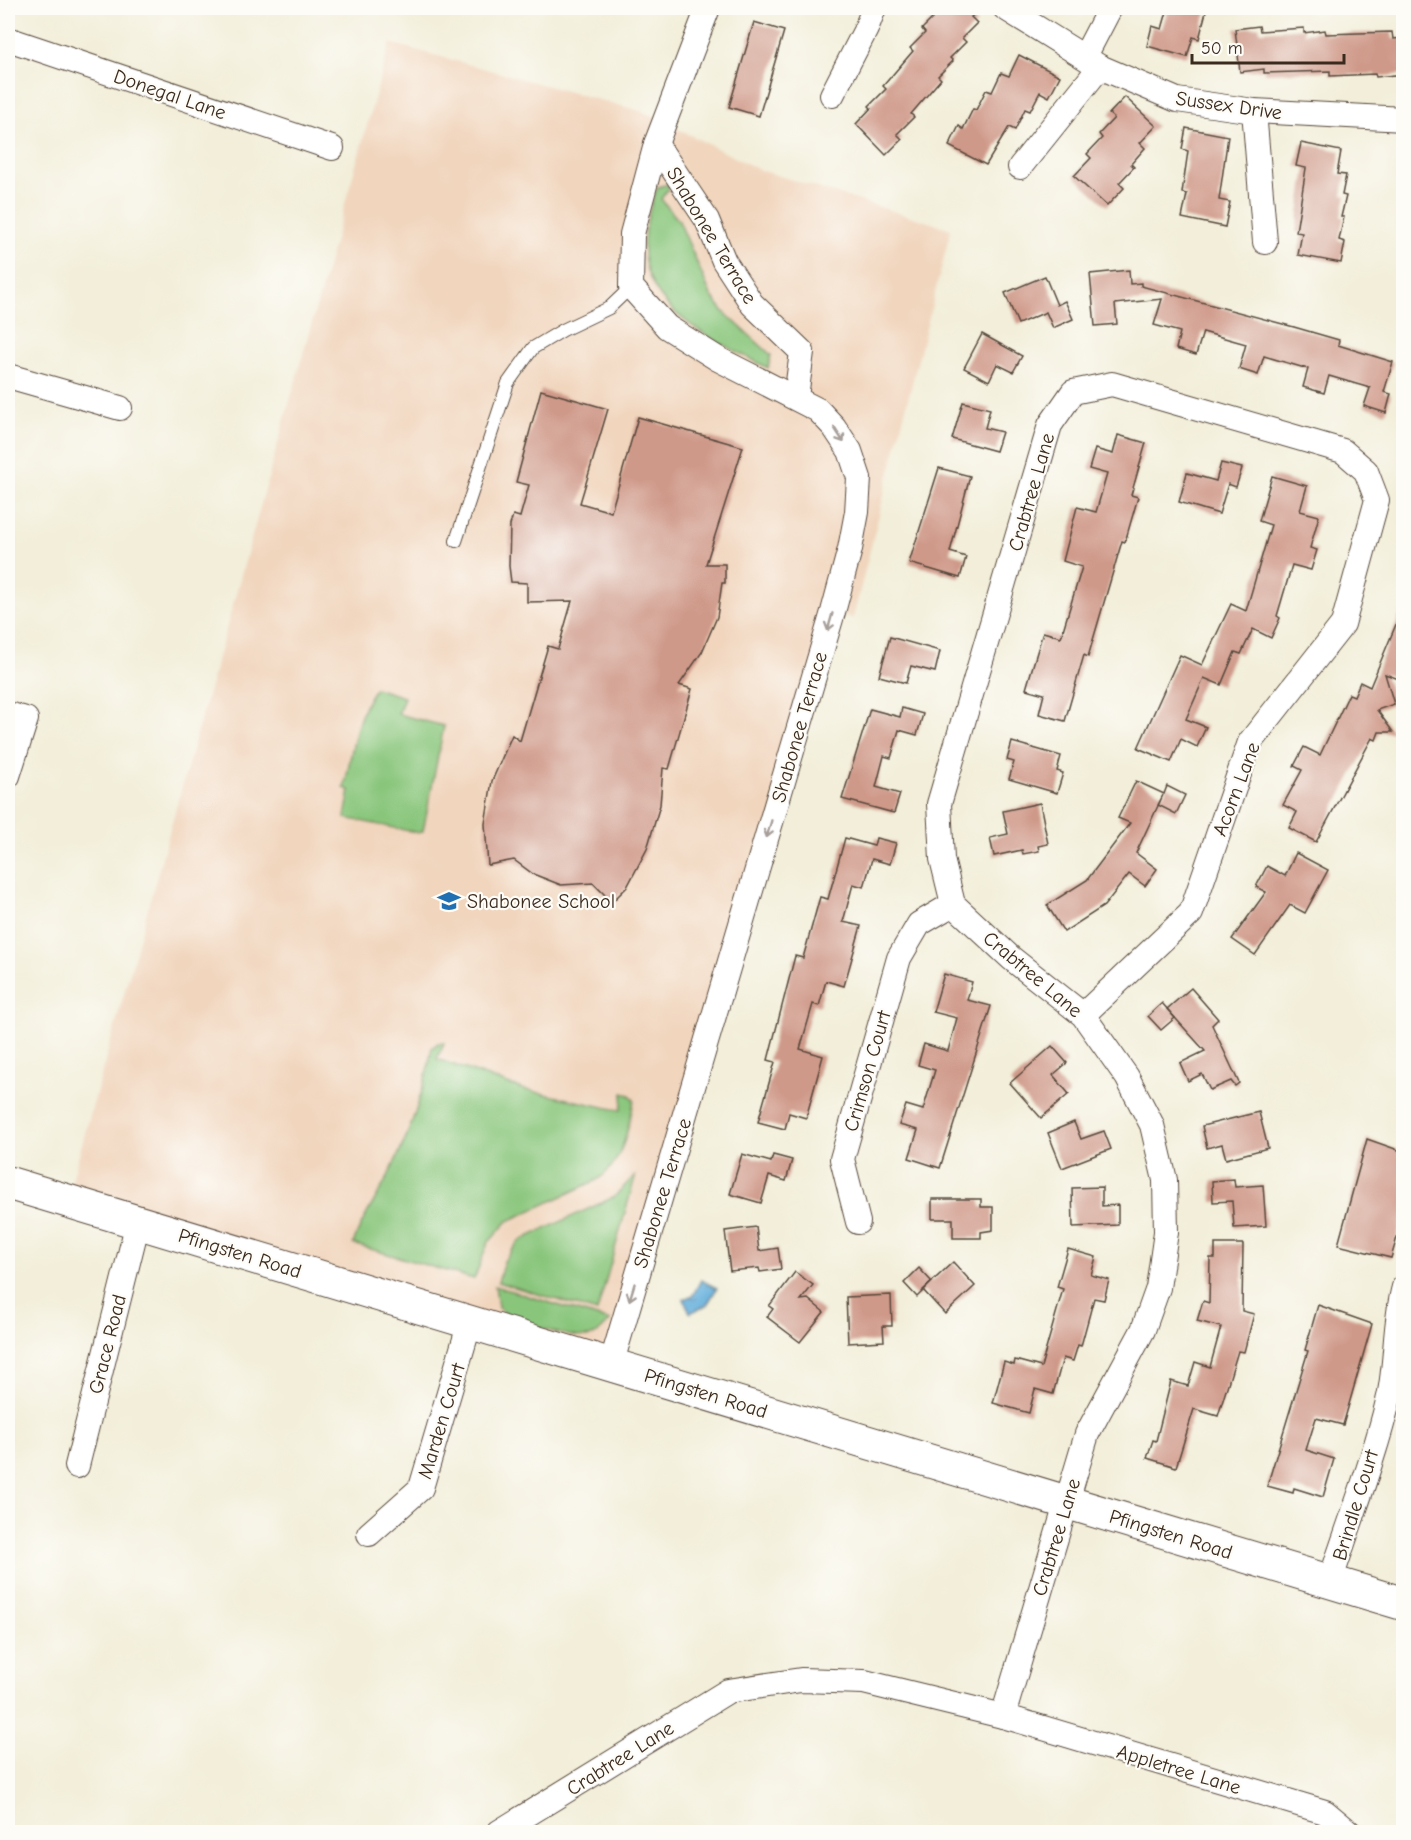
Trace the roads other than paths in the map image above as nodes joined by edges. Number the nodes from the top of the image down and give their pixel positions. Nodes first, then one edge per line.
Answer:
1 (708, 8) edge
2 (874, 8) edge
3 (1005, 8) edge
4 (1110, 8) edge
5 (8, 39) edge
6 (1092, 62) junction
7 (832, 95) dead end
8 (1254, 111) junction
9 (1404, 119) edge
10 (656, 144) junction
11 (332, 148) dead end
12 (1020, 167) dead end
13 (1265, 242) dead end
14 (631, 287) junction
15 (8, 376) edge
16 (796, 397) junction
17 (120, 408) dead end
18 (1343, 451) joint
19 (456, 541) dead end
20 (8, 714) edge
21 (8, 776) edge
22 (953, 904) junction
23 (1083, 1015) junction
24 (8, 1183) edge
25 (138, 1222) junction
26 (858, 1222) dead end
27 (1404, 1287) edge
28 (470, 1322) junction
29 (611, 1365) junction
30 (77, 1466) dead end
31 (1066, 1502) junction
32 (369, 1534) dead end
33 (1330, 1582) junction
34 (1404, 1604) edge
35 (1003, 1716) junction
36 (499, 1833) edge
37 (1348, 1833) edge

1 - 10 street
2 - 7 street
3 - 6 street, Sussex Drive
4 - 6 street
5 - 11 street, Donegal Lane
6 - 8 street, Sussex Drive
6 - 12 street
8 - 9 street, Sussex Drive
8 - 13 street
10 - 14 street
10 - 16 street, Shabonee Terrace
14 - 16 street
14 - 19 lane
15 - 17 street
16 -> 29 street, Shabonee Terrace
18 - 22 street, Crabtree Lane
18 - 23 street, Acorn Lane
20 - 21 street
22 - 23 street, Crabtree Lane
22 - 26 street, Crimson Court
23 - 31 street, Crabtree Lane
24 - 25 main road, Pfingsten Road
25 - 28 main road, Pfingsten Road
25 - 30 street, Grace Road
27 - 33 street, Brindle Court
28 - 29 main road, Pfingsten Road
28 - 32 street, Marden Court
29 - 31 main road, Pfingsten Road
31 - 33 main road, Pfingsten Road
31 - 35 street, Crabtree Lane
33 - 34 main road, Pfingsten Road
35 - 36 street, Crabtree Lane
35 - 37 street, Appletree Lane

